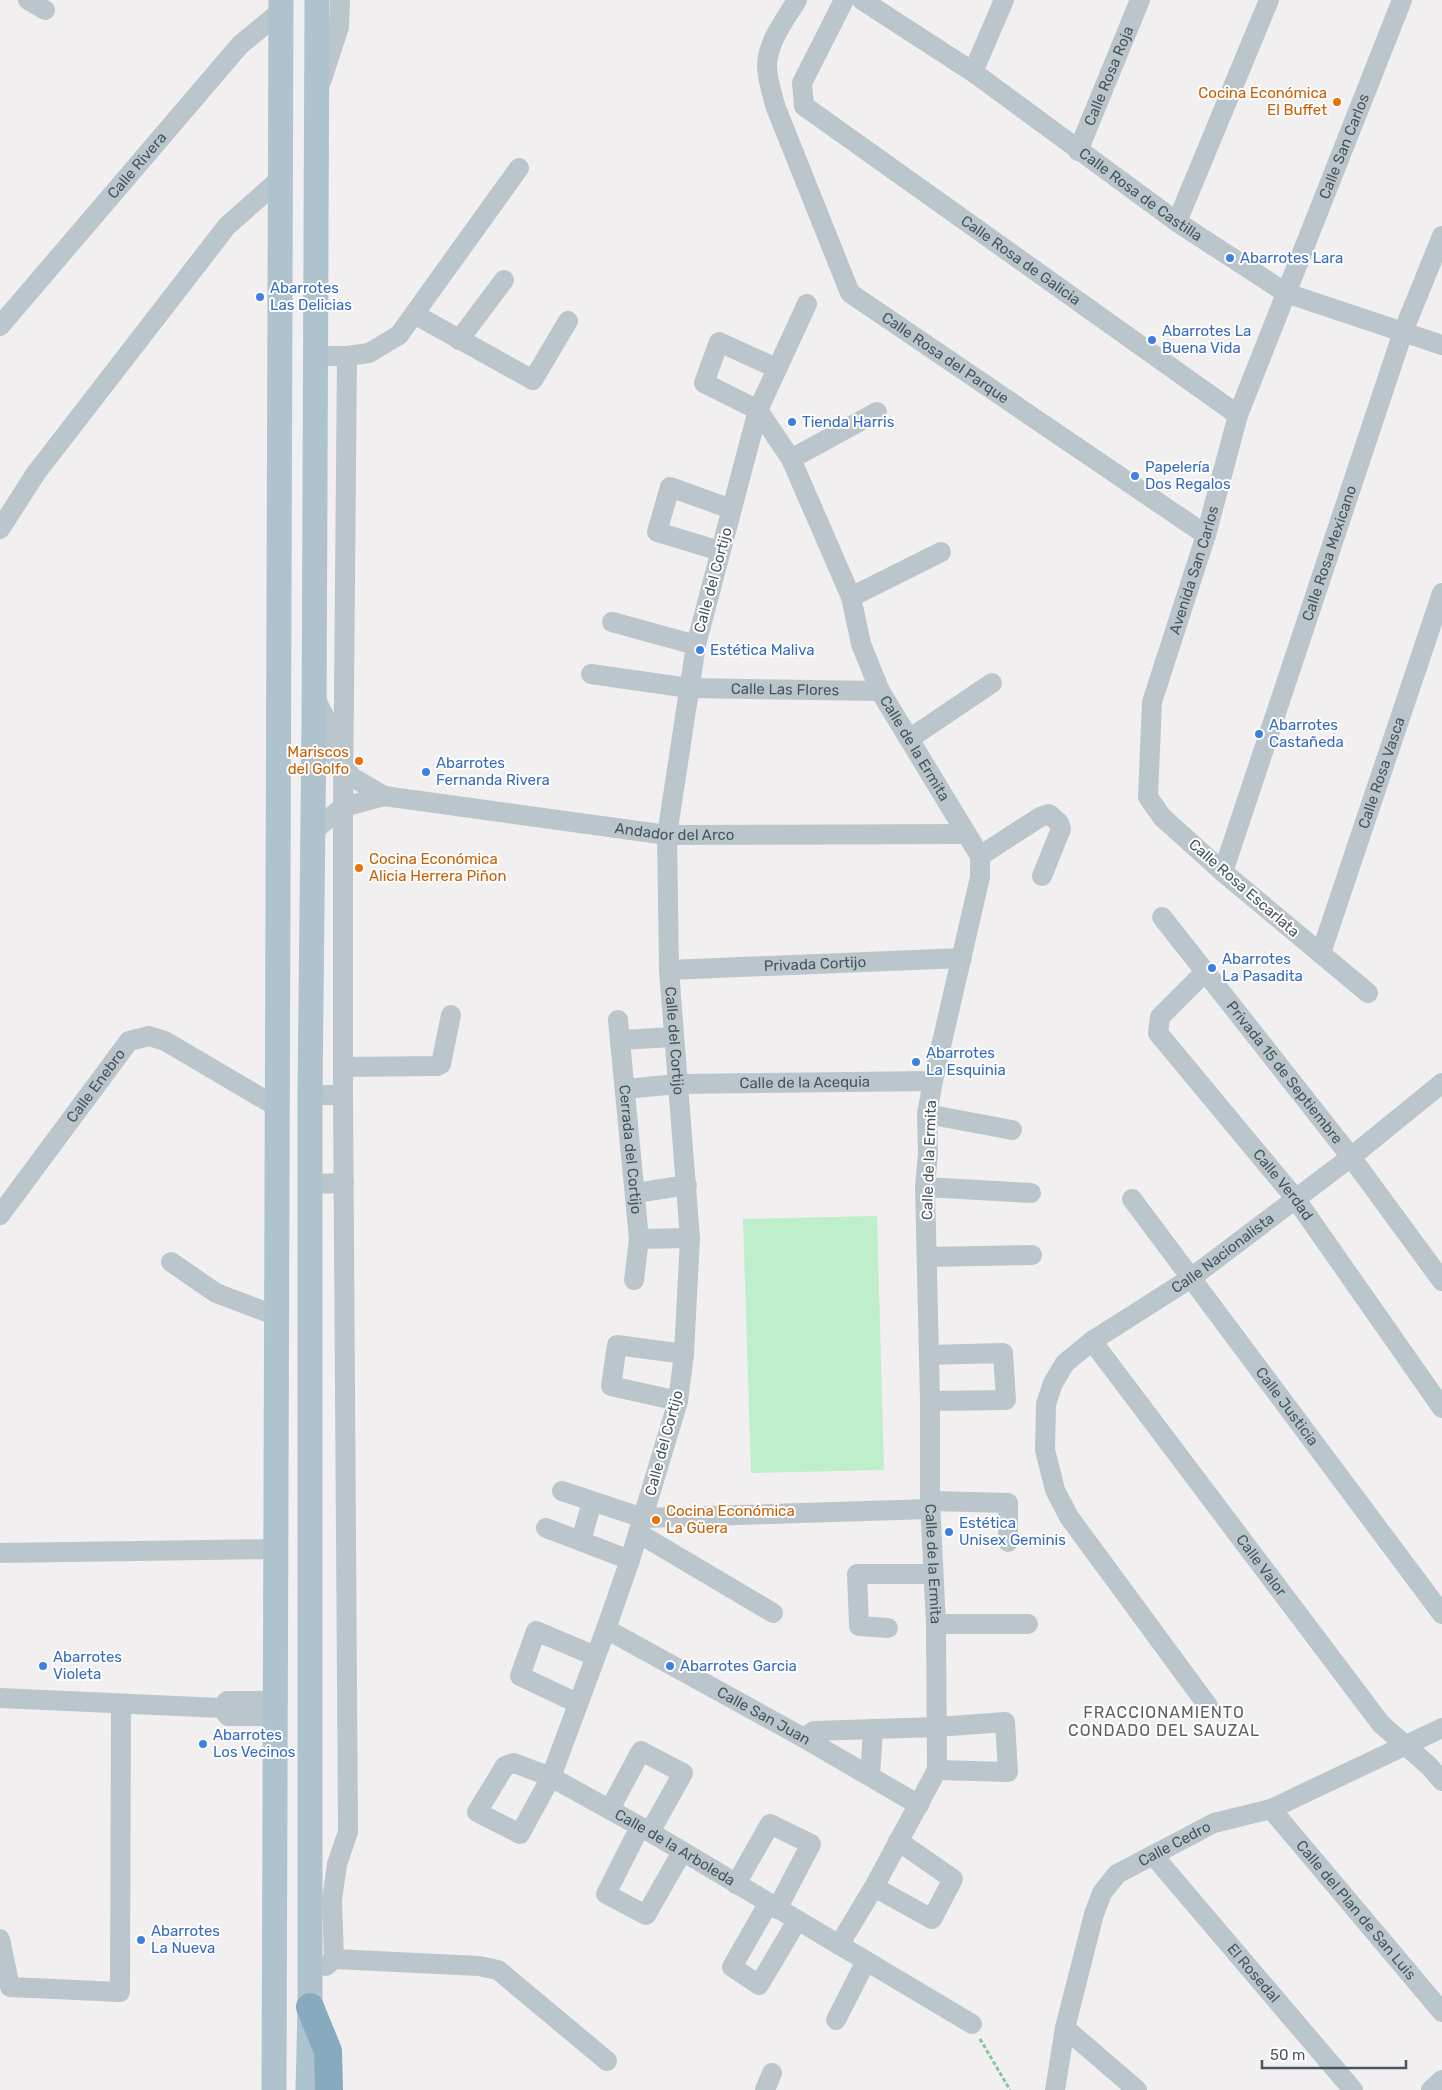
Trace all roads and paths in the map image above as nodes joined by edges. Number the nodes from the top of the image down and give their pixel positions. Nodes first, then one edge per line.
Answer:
1 (28, 0) edge
2 (317, 0) edge
3 (340, 0) edge
4 (796, 0) edge
5 (844, 0) edge
6 (862, 0) edge
7 (1004, 0) edge
8 (1140, 0) edge
9 (1269, 0) edge
10 (1402, 0) edge
11 (281, 5) edge
12 (45, 10) dead end
13 (973, 72) junction
14 (316, 99) junction
15 (804, 106) junction
16 (776, 108) junction
17 (1078, 151) junction
18 (519, 168) dead end
19 (280, 179) junction
20 (1177, 222) junction
21 (1442, 236) edge
22 (504, 280) dead end
23 (1286, 293) junction
24 (807, 304) dead end
25 (414, 314) junction
26 (568, 321) dead end
27 (0, 326) edge
28 (1403, 332) junction
29 (459, 340) junction
30 (1442, 345) edge
31 (315, 356) junction
32 (346, 356) junction
33 (279, 358) junction
34 (776, 368) junction
35 (758, 410) junction
36 (877, 412) dead end
37 (1238, 415) junction
38 (315, 428) junction
39 (347, 428) junction
40 (791, 459) junction
41 (731, 509) junction
42 (0, 529) edge
43 (1206, 536) junction
44 (315, 546) junction
45 (346, 548) junction
46 (720, 551) junction
47 (941, 552) dead end
48 (1442, 593) edge
49 (851, 597) junction
50 (612, 622) dead end
51 (696, 645) junction
52 (590, 674) dead end
53 (992, 683) dead end
54 (689, 688) junction
55 (880, 691) junction
56 (278, 694) junction
57 (314, 695) junction
58 (909, 739) junction
59 (344, 769) junction
60 (384, 796) junction
61 (1148, 797) joint
62 (343, 807) junction
63 (312, 831) junction
64 (967, 834) junction
65 (667, 835) junction
66 (980, 856) junction
67 (1223, 872) junction
68 (1042, 876) dead end
69 (1162, 917) dead end
70 (1321, 953) junction
71 (962, 958) junction
72 (669, 970) junction
73 (1204, 973) junction
74 (1368, 993) dead end
75 (450, 1015) dead end
76 (618, 1020) dead end
77 (674, 1038) junction
78 (620, 1040) junction
79 (343, 1067) junction
80 (933, 1081) junction
81 (1442, 1083) edge
82 (677, 1084) junction
83 (625, 1089) junction
84 (310, 1095) junction
85 (343, 1095) junction
86 (277, 1107) junction
87 (927, 1114) junction
88 (1012, 1130) dead end
89 (1351, 1157) junction
90 (344, 1183) junction
91 (310, 1184) junction
92 (687, 1185) junction
93 (925, 1187) junction
94 (636, 1193) junction
95 (1031, 1193) dead end
96 (1295, 1198) junction
97 (1132, 1199) dead end
98 (0, 1216) edge
99 (690, 1238) junction
100 (639, 1239) junction
101 (1032, 1255) dead end
102 (927, 1257) junction
103 (172, 1262) dead end
104 (1191, 1278) junction
105 (634, 1280) dead end
106 (1442, 1281) edge
107 (277, 1316) junction
108 (1092, 1341) junction
109 (684, 1354) junction
110 (929, 1356) junction
111 (678, 1401) junction
112 (930, 1401) junction
113 (1442, 1408) edge
114 (562, 1491) dead end
115 (592, 1502) junction
116 (930, 1505) junction
117 (641, 1526) junction
118 (546, 1528) dead end
119 (581, 1541) junction
120 (1008, 1542) dead end
121 (277, 1549) junction
122 (0, 1553) edge
123 (630, 1560) junction
124 (932, 1574) junction
125 (772, 1613) dead end
126 (1442, 1614) edge
127 (936, 1624) junction
128 (1028, 1624) dead end
129 (888, 1628) dead end
130 (606, 1629) junction
131 (595, 1656) junction
132 (0, 1698) edge
133 (577, 1703) junction
134 (121, 1704) junction
135 (1208, 1706) dead end
136 (276, 1708) junction
137 (937, 1727) junction
138 (1442, 1728) edge
139 (873, 1729) junction
140 (804, 1738) junction
141 (1404, 1745) junction
142 (505, 1766) joint
143 (937, 1770) junction
144 (870, 1776) junction
145 (551, 1777) junction
146 (1442, 1781) edge
147 (919, 1805) junction
148 (610, 1809) junction
149 (1271, 1809) junction
150 (645, 1830) junction
151 (898, 1841) junction
152 (682, 1852) junction
153 (1153, 1855) junction
154 (337, 1864) junction
155 (309, 1880) junction
156 (736, 1884) junction
157 (874, 1887) junction
158 (772, 1907) junction
159 (798, 1921) junction
160 (0, 1939) edge
161 (838, 1945) junction
162 (334, 1959) junction
163 (866, 1961) junction
164 (310, 1994) junction
165 (1442, 2012) edge
166 (836, 2020) dead end
167 (972, 2024) joint
168 (1065, 2028) junction
169 (607, 2061) dead end
170 (1442, 2080) edge
171 (274, 2090) edge
172 (308, 2090) edge
173 (329, 2090) edge
174 (1010, 2090) edge
175 (1055, 2090) edge
176 (1137, 2090) edge
177 (1353, 2090) edge
178 (1430, 2090) edge

1 - 12 street
2 - 14 main road
3 - 14 street
4 - 16 street, Calle Rosa del Parque
5 - 15 street
6 - 13 street, Calle Rosa de Castilla
7 - 13 street
8 - 17 street, Calle Rosa Roja
9 - 20 street
10 - 23 street, Calle San Carlos
11 - 19 main road
11 - 27 street, Calle Rivera
13 - 17 street, Calle Rosa de Castilla
14 - 31 main road
15 - 16 street
15 - 37 street, Calle Rosa de Galicia
16 - 43 street, Calle Rosa del Parque
17 - 20 street, Calle Rosa de Castilla
18 - 25 street
19 - 33 main road
19 - 42 street
20 - 23 street, Calle Rosa de Castilla
21 - 28 street, Calle Rosa Mexicano
22 - 29 street
23 - 28 street, Calle Rosa de Castilla
23 - 37 street, Avenida San Carlos
24 - 34 street, Calle del Cortijo
25 - 29 street
25 - 32 street
26 - 29 street
28 - 30 street, Calle Rosa de Castilla
28 - 67 street, Calle Rosa Mexicano
31 - 32 street
31 - 33 main road
31 - 38 main road
32 - 39 street
33 - 56 main road
34 - 35 street, Calle del Cortijo
34 - 35 street
35 - 40 street, Calle de la Ermita
35 - 41 street, Calle del Cortijo
36 - 40 street
37 - 43 street, Avenida San Carlos
38 - 39 street
38 - 44 main road
39 - 45 street
40 - 49 street, Calle de la Ermita
41 - 46 street, Calle del Cortijo
41 - 46 street
43 - 61 street, Avenida San Carlos
44 - 45 street
44 - 57 main road
45 - 59 street
46 - 51 street, Calle del Cortijo
47 - 49 street
48 - 70 street, Calle Rosa Vasca
49 - 55 street, Calle de la Ermita
50 - 51 street
51 - 54 street, Calle del Cortijo
52 - 54 street, Calle Las Flores
53 - 58 street
54 - 55 street, Calle Las Flores
54 - 65 street, Calle del Cortijo
55 - 58 street, Calle de la Ermita
56 - 57 main road
56 - 86 main road
57 - 59 street, Andador del Arco
57 - 63 main road
58 - 64 street, Calle de la Ermita
59 - 60 street, Andador del Arco
59 - 62 street
60 - 62 street, Andador del Arco
60 - 65 street, Andador del Arco
61 - 67 street, Calle Rosa Escarlata
62 - 63 street, Andador del Arco
62 - 79 street
63 - 84 main road
64 - 65 street, Andador del Arco
64 - 66 street, Calle de la Ermita
65 - 72 street, Calle del Cortijo
66 - 68 street
66 - 71 street, Calle de la Ermita
67 - 70 street, Calle Rosa Escarlata
69 - 73 street, Privada 15 de Septiembre
70 - 74 street, Calle Rosa Escarlata
71 - 72 street, Privada Cortijo
71 - 80 street, Calle de la Ermita
72 - 77 street, Calle del Cortijo
73 - 89 street, Privada 15 de Septiembre
73 - 96 street, Calle Verdad
75 - 79 street
76 - 78 street, Cerrada del Cortijo
77 - 78 street
77 - 82 street, Calle del Cortijo
78 - 83 street, Cerrada del Cortijo
79 - 85 street
80 - 82 street, Calle de la Acequia
80 - 87 street, Calle de la Ermita
81 - 89 street, Calle Nacionalista
82 - 83 street, Calle de la Acequia
82 - 92 street, Calle del Cortijo
83 - 94 street, Cerrada del Cortijo
84 - 85 street
84 - 91 main road
85 - 90 street
86 - 98 street, Calle Enebro
86 - 107 main road
87 - 88 street
87 - 93 street, Calle de la Ermita
89 - 96 street, Calle Nacionalista
89 - 106 street, Privada 15 de Septiembre
90 - 91 street
90 - 154 street
91 - 155 main road
92 - 94 street
92 - 99 street, Calle del Cortijo
93 - 95 street
93 - 102 street, Calle de la Ermita
94 - 100 street, Cerrada del Cortijo
96 - 104 street, Calle Nacionalista
96 - 113 street, Calle Verdad
97 - 104 street, Calle Justicia
99 - 100 street
99 - 109 street, Calle del Cortijo
100 - 105 street, Cerrada del Cortijo
101 - 102 street
102 - 110 street, Calle de la Ermita
103 - 107 street
104 - 108 street, Calle Nacionalista
104 - 126 street, Calle Justicia
107 - 121 main road
108 - 135 street, Calle Nacionalista
108 - 141 street, Calle Valor
109 - 111 street, Calle del Cortijo
109 - 111 street
110 - 112 street, Calle de la Ermita
110 - 112 street
111 - 117 street, Calle del Cortijo
112 - 116 street, Calle de la Ermita
114 - 115 street
115 - 117 street
115 - 119 street
116 - 117 street
116 - 120 street
116 - 124 street, Calle de la Ermita
117 - 123 street, Calle del Cortijo
117 - 125 street
118 - 119 street
119 - 123 street
121 - 122 street
121 - 136 main road
123 - 130 street, Calle del Cortijo
124 - 127 street, Calle de la Ermita
124 - 129 street
127 - 128 street
127 - 137 street, Calle de la Ermita
130 - 131 street, Calle del Cortijo
130 - 140 street, Calle San Juan
131 - 133 street, Calle del Cortijo
131 - 133 street
132 - 134 street
133 - 145 street, Calle del Cortijo
134 - 136 street
134 - 160 street
136 - 171 main road
137 - 139 street
137 - 143 street, Calle de la Ermita
137 - 143 street
138 - 141 street, Calle Cedro
139 - 140 street
139 - 144 street
140 - 144 street, Calle San Juan
141 - 146 street, Calle Valor
141 - 149 street, Calle Cedro
142 - 145 street, Calle de la Arboleda
142 - 145 street, Calle del Cortijo
143 - 147 street, Calle de la Ermita
144 - 147 street, Calle San Juan
145 - 148 street, Calle de la Arboleda
147 - 151 street, Calle de la Ermita
148 - 150 street, Calle de la Arboleda
148 - 150 street
149 - 153 street, Calle Cedro
149 - 165 street, Calle del Plan de San Luis
150 - 152 street, Calle de la Arboleda
150 - 152 street
151 - 157 street, Calle de la Ermita
151 - 157 street
152 - 156 street, Calle de la Arboleda
153 - 168 street, Calle Cedro
153 - 177 street, El Rosedal
154 - 155 street
154 - 162 street
155 - 164 main road
156 - 158 street, Calle de la Arboleda
156 - 158 street
157 - 161 street, Calle de la Ermita
158 - 159 street, Calle de la Arboleda
158 - 159 street
159 - 161 street, Calle de la Arboleda
161 - 163 street, Calle de la Arboleda
162 - 164 street
162 - 169 street
163 - 166 street
163 - 167 street, Calle de la Arboleda
164 - 172 main road
164 - 173 highway
167 - 174 path
168 - 175 street, Calle Cedro
168 - 176 street
170 - 178 street

